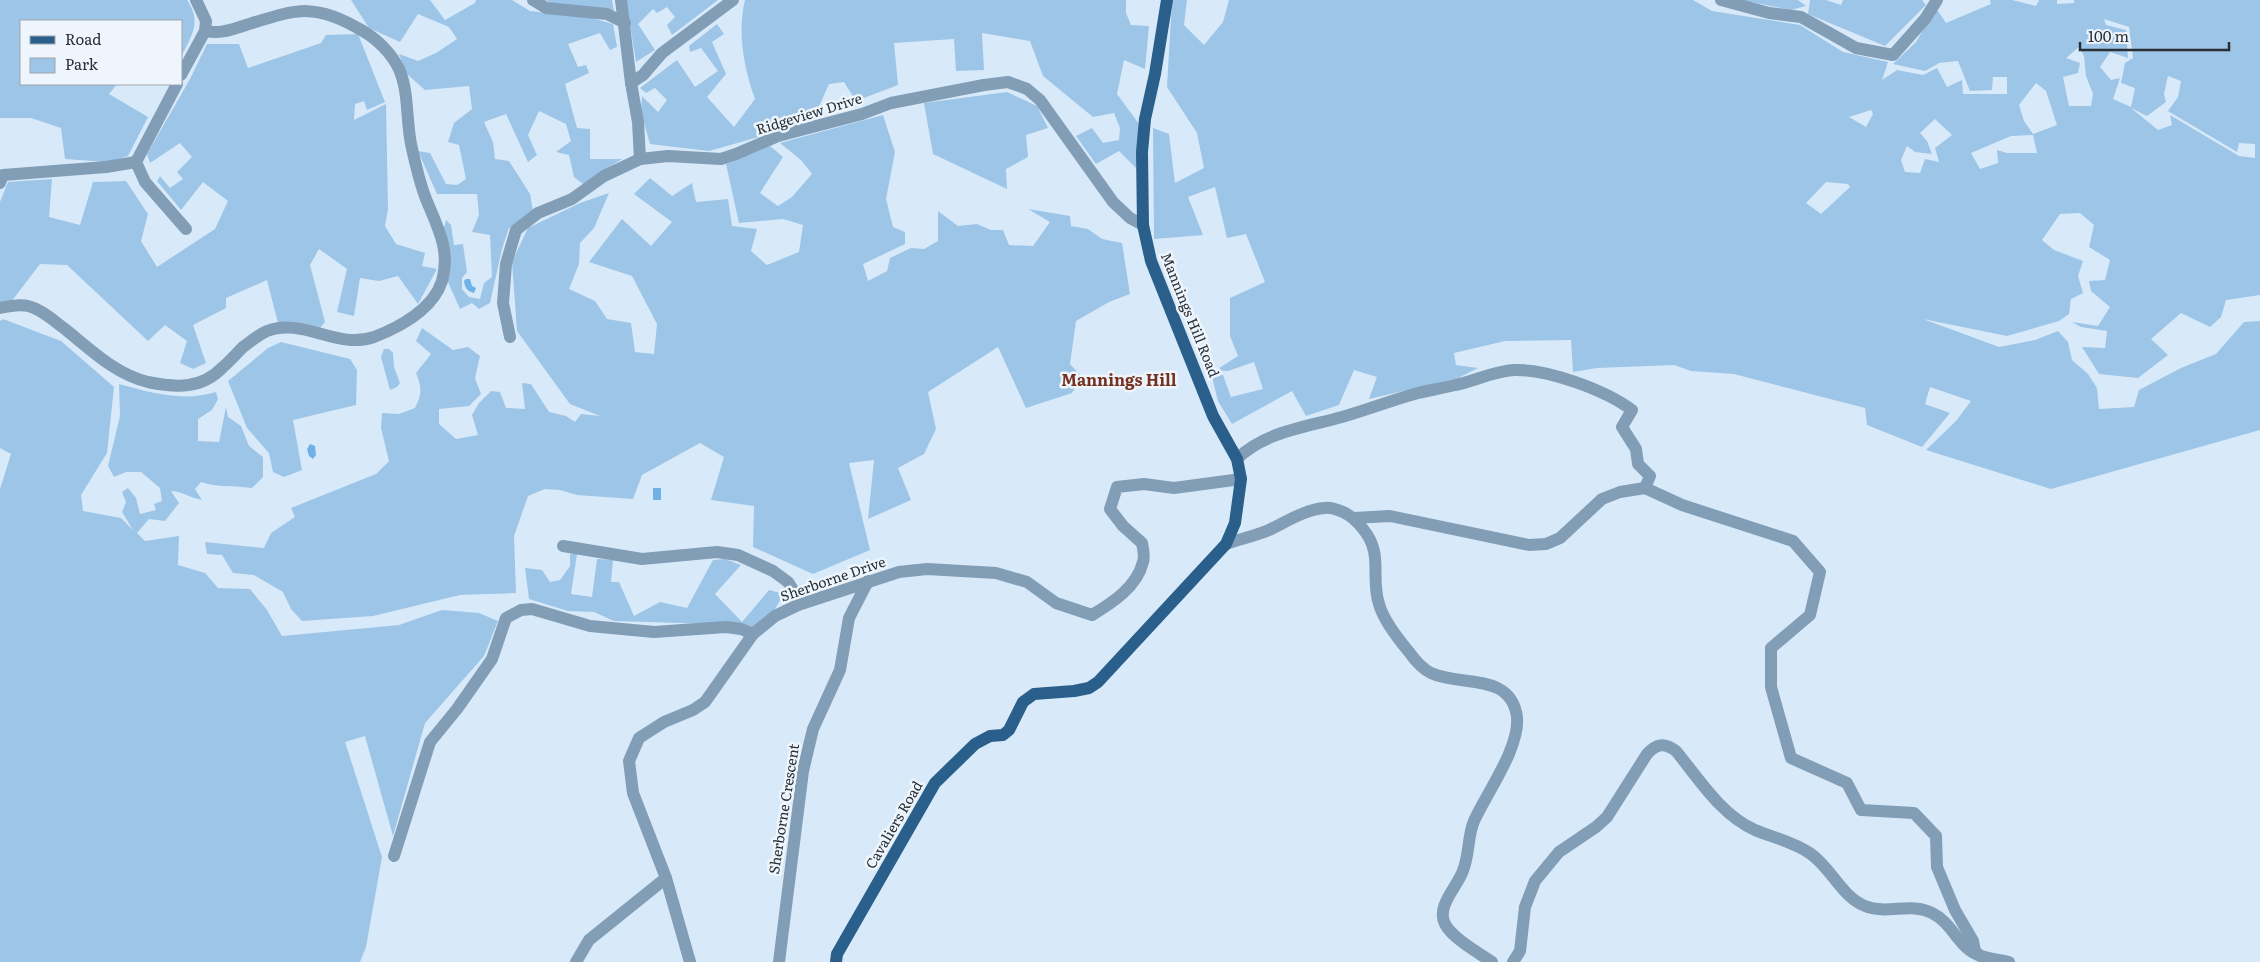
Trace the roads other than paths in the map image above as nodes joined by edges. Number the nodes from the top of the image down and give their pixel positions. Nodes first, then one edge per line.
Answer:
1 (196, 0) edge
2 (533, 0) edge
3 (621, 0) edge
4 (733, 0) edge
5 (1167, 0) edge
6 (1721, 0) edge
7 (1937, 0) edge
8 (625, 23) junction
9 (204, 31) junction
10 (182, 73) edge
11 (631, 83) junction
12 (176, 85) edge
13 (640, 159) junction
14 (136, 162) junction
15 (0, 183) edge
16 (1143, 225) junction
17 (186, 229) dead end
18 (0, 308) edge
19 (510, 337) dead end
20 (1237, 459) junction
21 (1240, 479) junction
22 (1645, 488) junction
23 (1354, 518) junction
24 (1226, 544) junction
25 (564, 546) dead end
26 (868, 581) junction
27 (798, 605) junction
28 (753, 634) junction
29 (394, 856) dead end
30 (666, 878) junction
31 (1980, 956) junction
32 (576, 962) edge
33 (690, 962) edge
34 (779, 962) edge
35 (836, 962) edge
36 (1492, 962) edge
37 (1513, 962) edge
38 (2010, 962) edge

1 - 9 street
2 - 8 street
3 - 8 street
4 - 11 street
5 - 16 main road, Mannings Hill Road
6 - 7 street
8 - 11 street
9 - 10 street
9 - 18 street
11 - 13 street
12 - 14 street
13 - 16 street, Ridgeview Drive
13 - 19 street, Ridgeview Drive
14 - 15 street
14 - 17 street
16 - 20 main road, Mannings Hill Road
20 - 21 main road, Mannings Hill Road
20 - 22 street
21 - 24 main road, Mannings Hill Road
21 - 26 street, Sherborne Drive
22 - 23 street
22 - 31 street
23 - 24 street
23 - 36 street
24 - 35 main road, Cavaliers Road
25 - 27 street
26 - 27 street, Sherborne Drive
26 - 34 street, Sherborne Crescent
27 - 28 street, Sherborne Drive
28 - 29 street
28 - 30 street, Sherborne Drive
30 - 32 street
30 - 33 street
31 - 37 street
31 - 38 street

